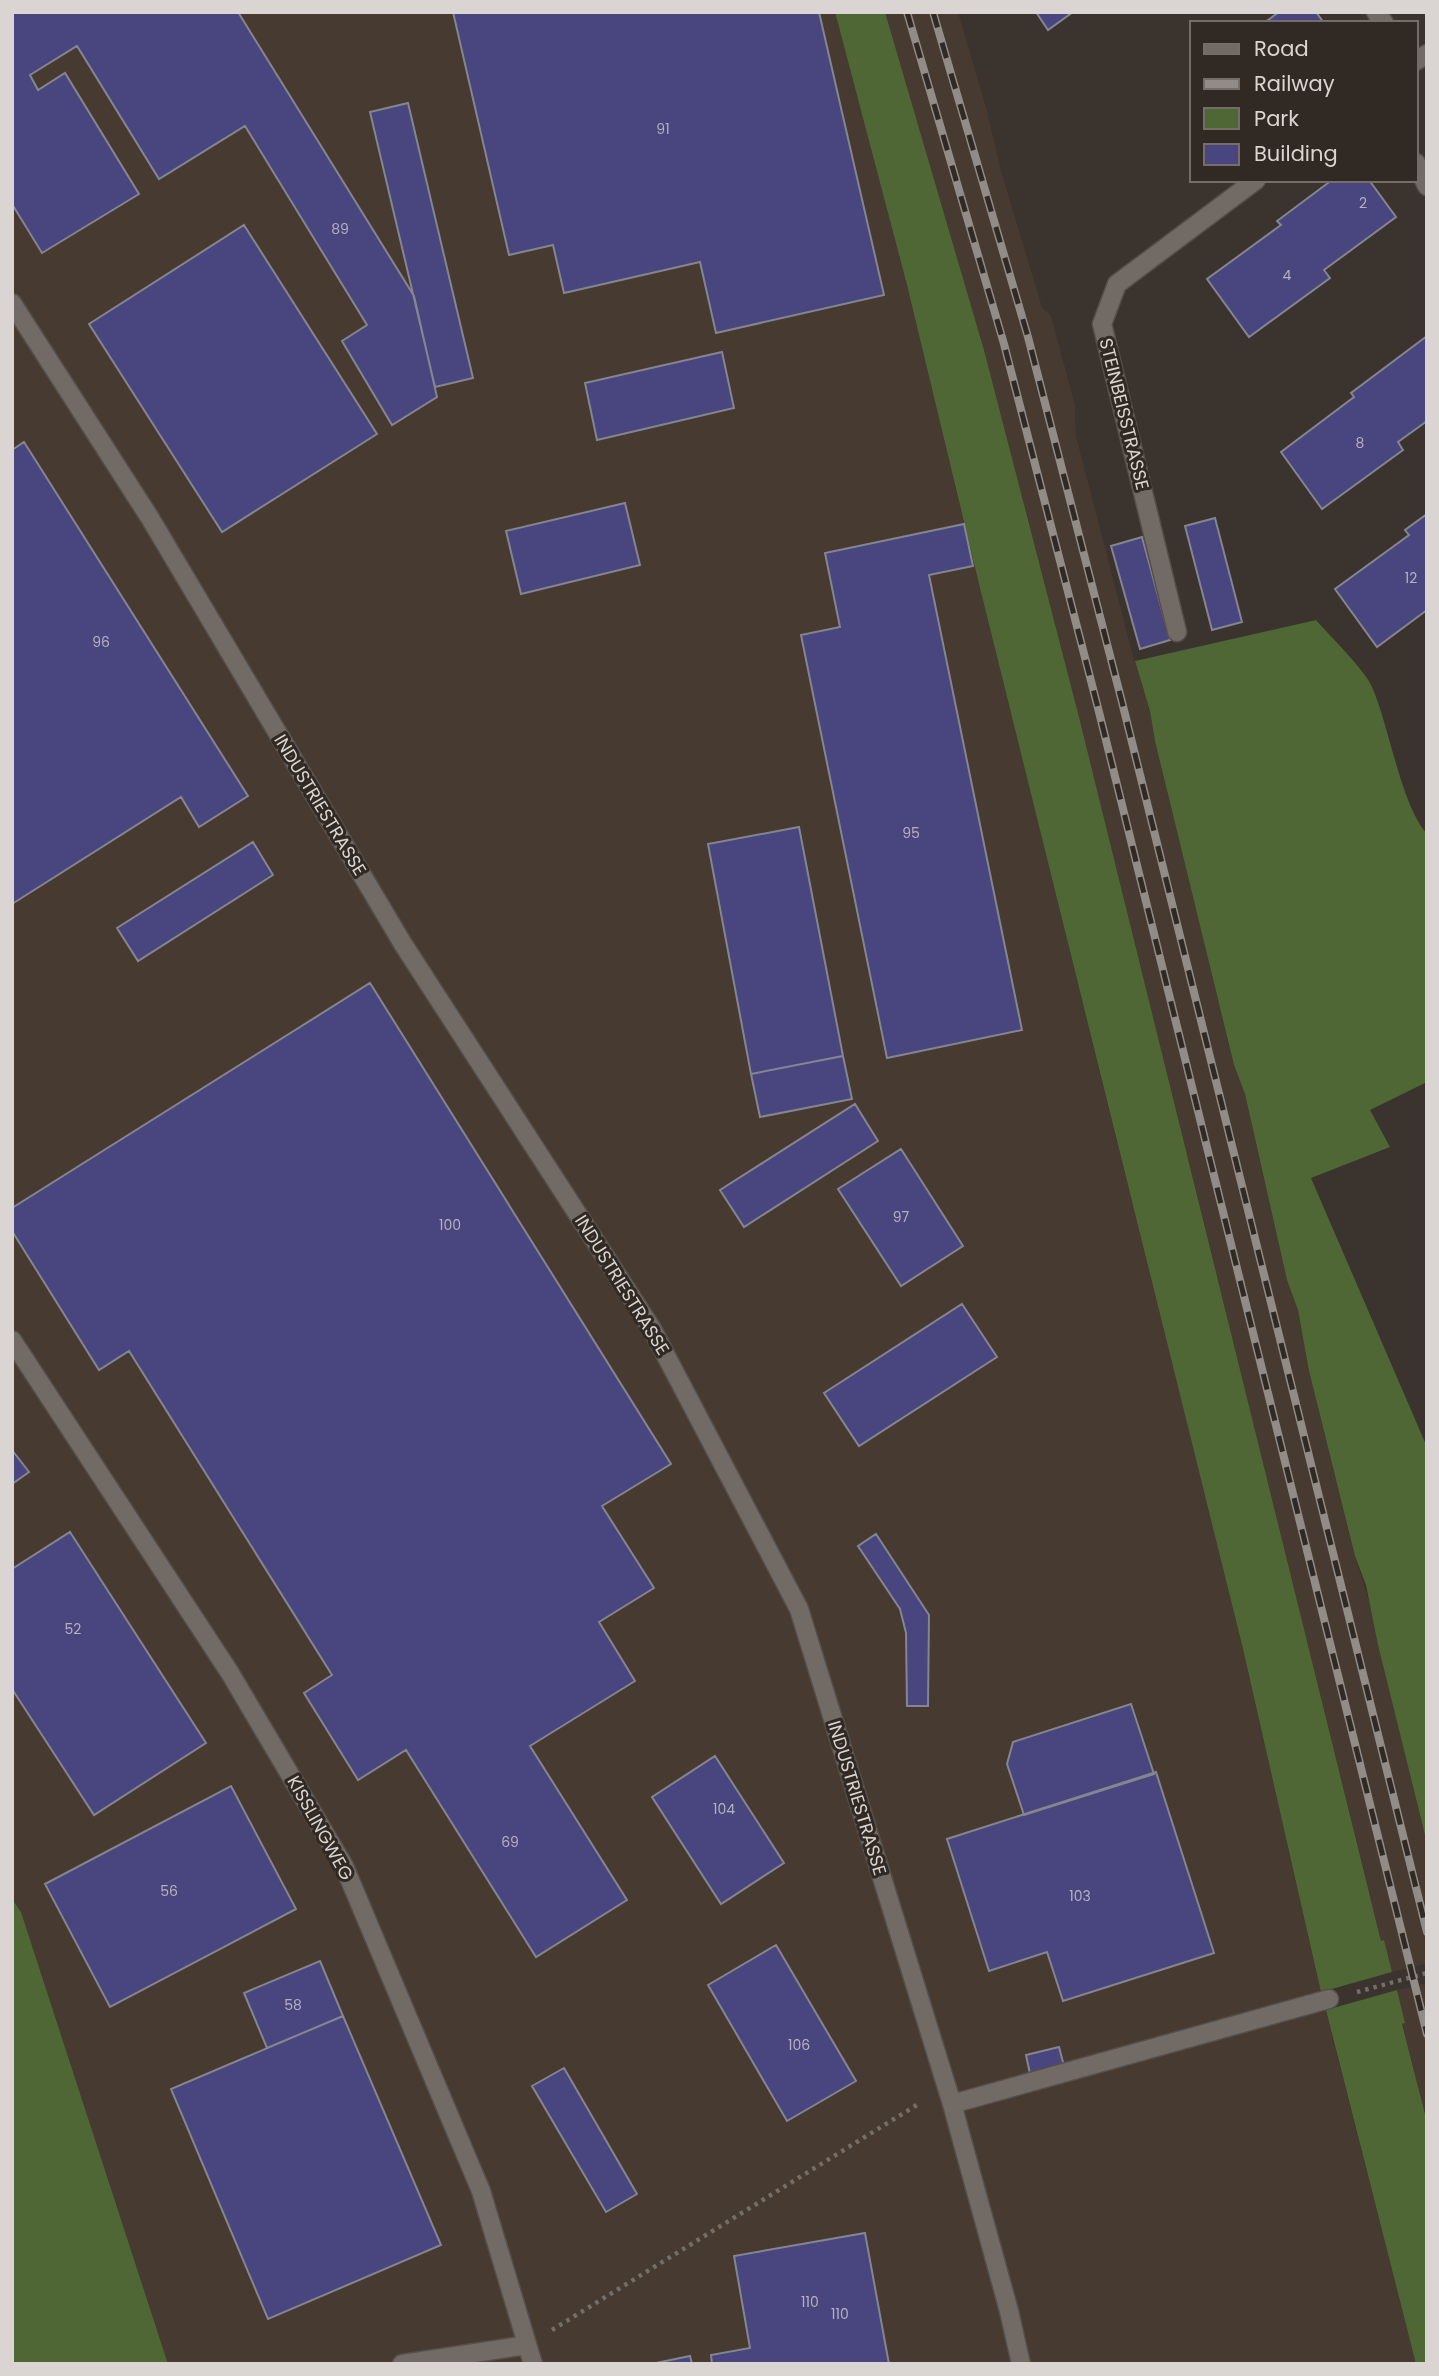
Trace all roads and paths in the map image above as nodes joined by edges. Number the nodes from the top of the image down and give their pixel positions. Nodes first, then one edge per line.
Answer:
1 (1418, 167) edge
2 (1253, 182) edge
3 (1427, 186) edge
4 (12, 303) edge
5 (1177, 632) dead end
6 (12, 1340) edge
7 (1427, 1973) edge
8 (1329, 1999) joint
9 (950, 2098) junction
10 (527, 2345) junction
11 (402, 2364) edge
12 (533, 2364) edge
13 (1021, 2364) edge

1 - 3 street
2 - 5 street, STEINBEISSTRASSE
4 - 9 street, INDUSTRIESTRASSE
6 - 10 street, KISSLINGWEG
7 - 8 path
8 - 9 street
9 - 10 path
9 - 13 street, INDUSTRIESTRASSE
10 - 11 street
10 - 12 street, KISSLINGWEG

